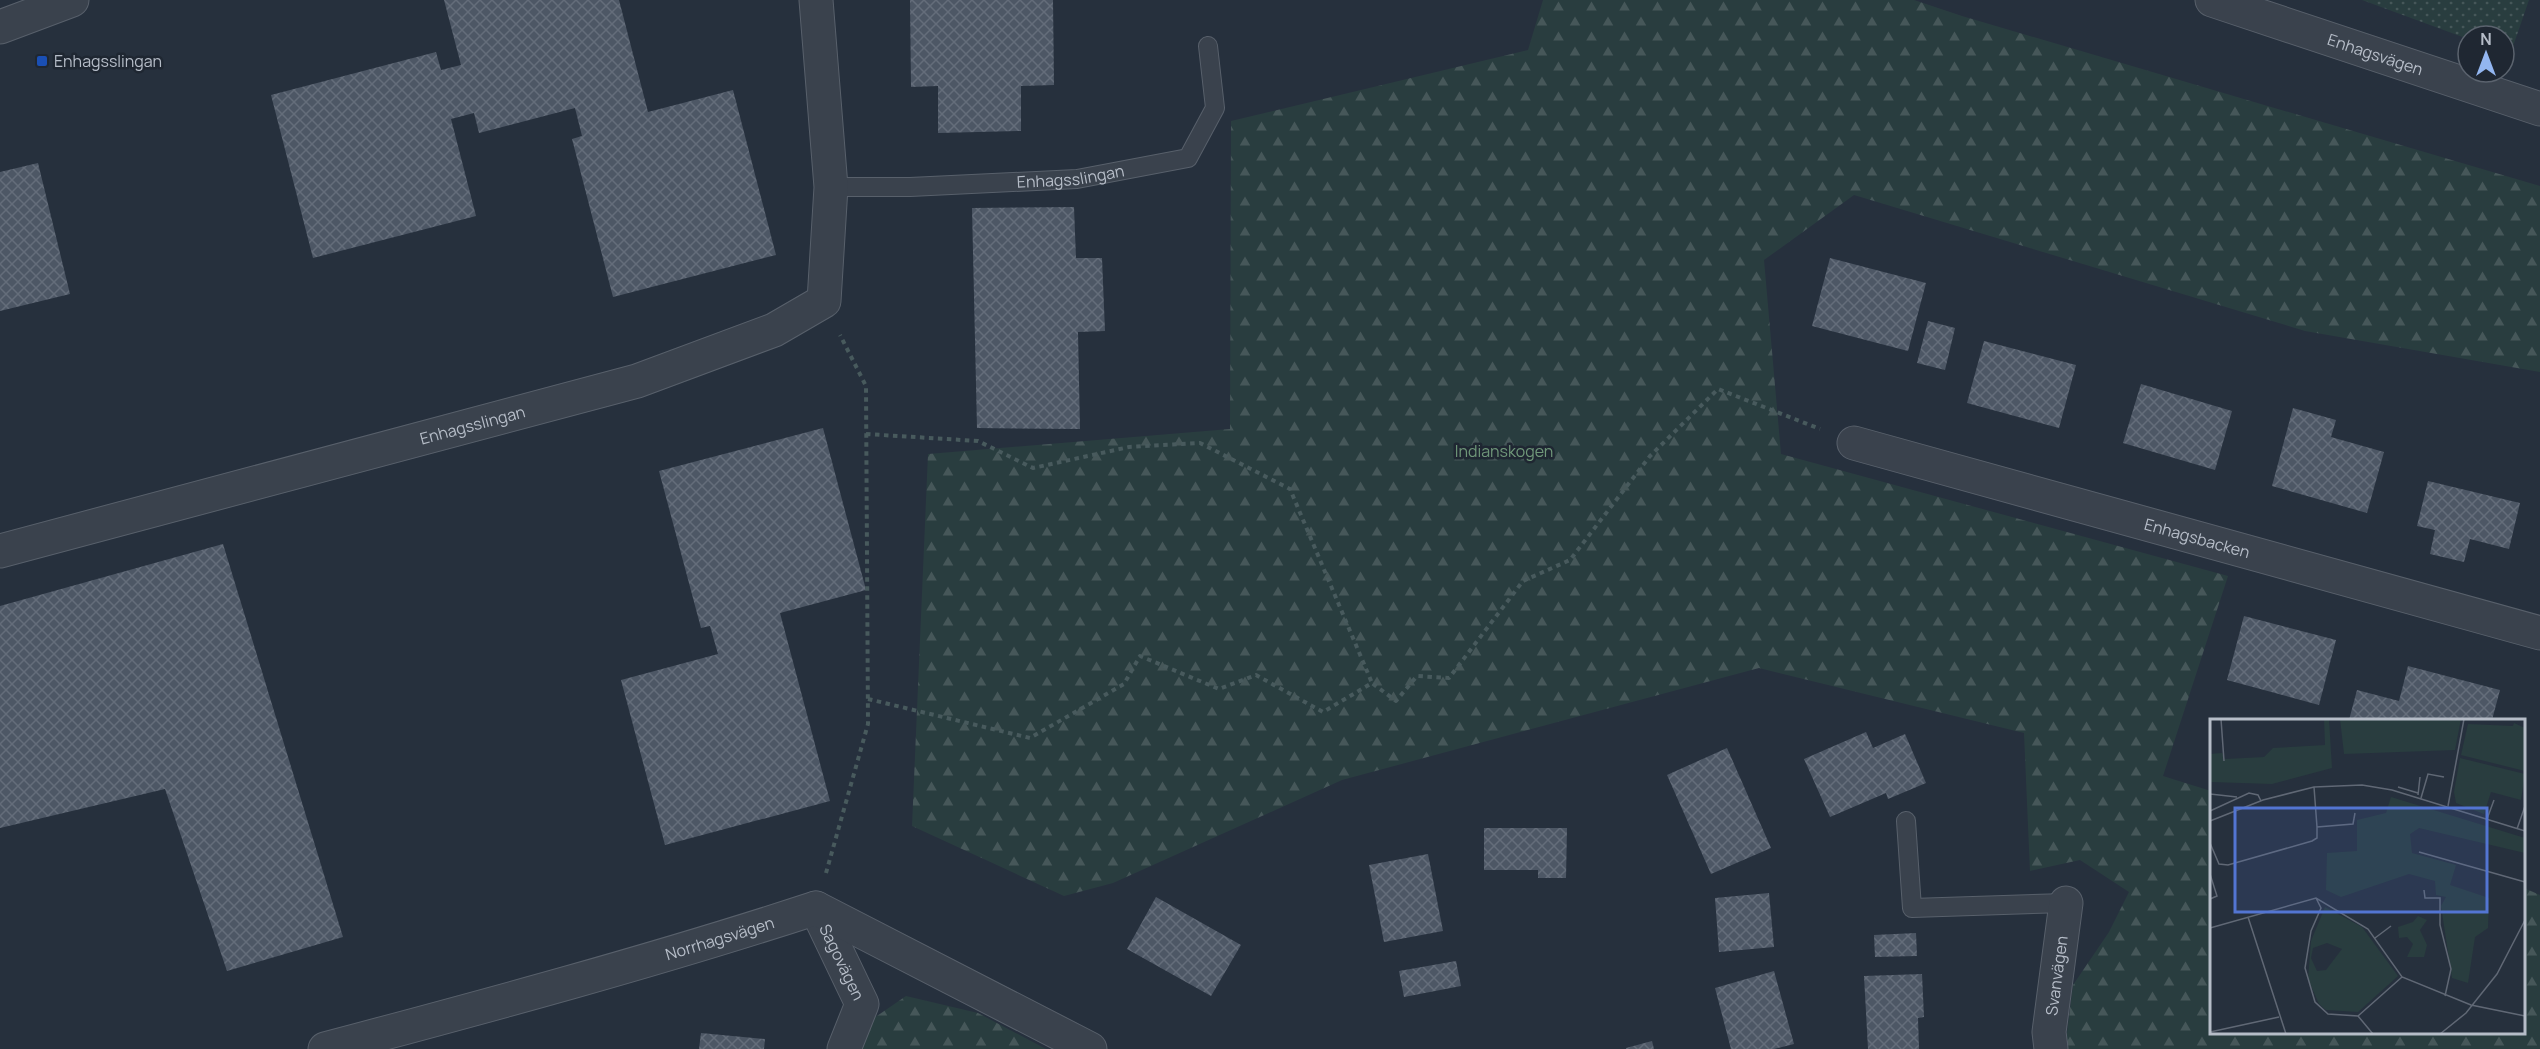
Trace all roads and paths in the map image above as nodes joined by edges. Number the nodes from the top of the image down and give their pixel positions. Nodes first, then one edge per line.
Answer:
1 (72, 0) edge
2 (816, 0) edge
3 (2212, 0) edge
4 (0, 27) edge
5 (1208, 46) dead end
6 (2540, 109) edge
7 (831, 187) junction
8 (824, 302) junction
9 (866, 434) junction
10 (1854, 443) joint
11 (0, 551) edge
12 (2540, 633) edge
13 (1372, 683) junction
14 (868, 699) junction
15 (1906, 821) dead end
16 (2066, 903) joint
17 (816, 908) junction
18 (326, 1049) edge
19 (844, 1049) edge
20 (1090, 1049) edge
21 (2051, 1049) edge

1 - 4 street
2 - 7 street
3 - 6 street, Enhagsvägen
5 - 7 lane, Enhagsslingan
7 - 8 street
8 - 9 path
8 - 11 street, Enhagsslingan
9 - 13 path
9 - 14 path
10 - 12 street, Enhagsbacken
10 - 13 path
13 - 14 path
14 - 17 path
15 - 16 lane
16 - 21 street, Svanvägen
17 - 18 street, Norrhagsvägen
17 - 19 street, Sagovägen
17 - 20 street

